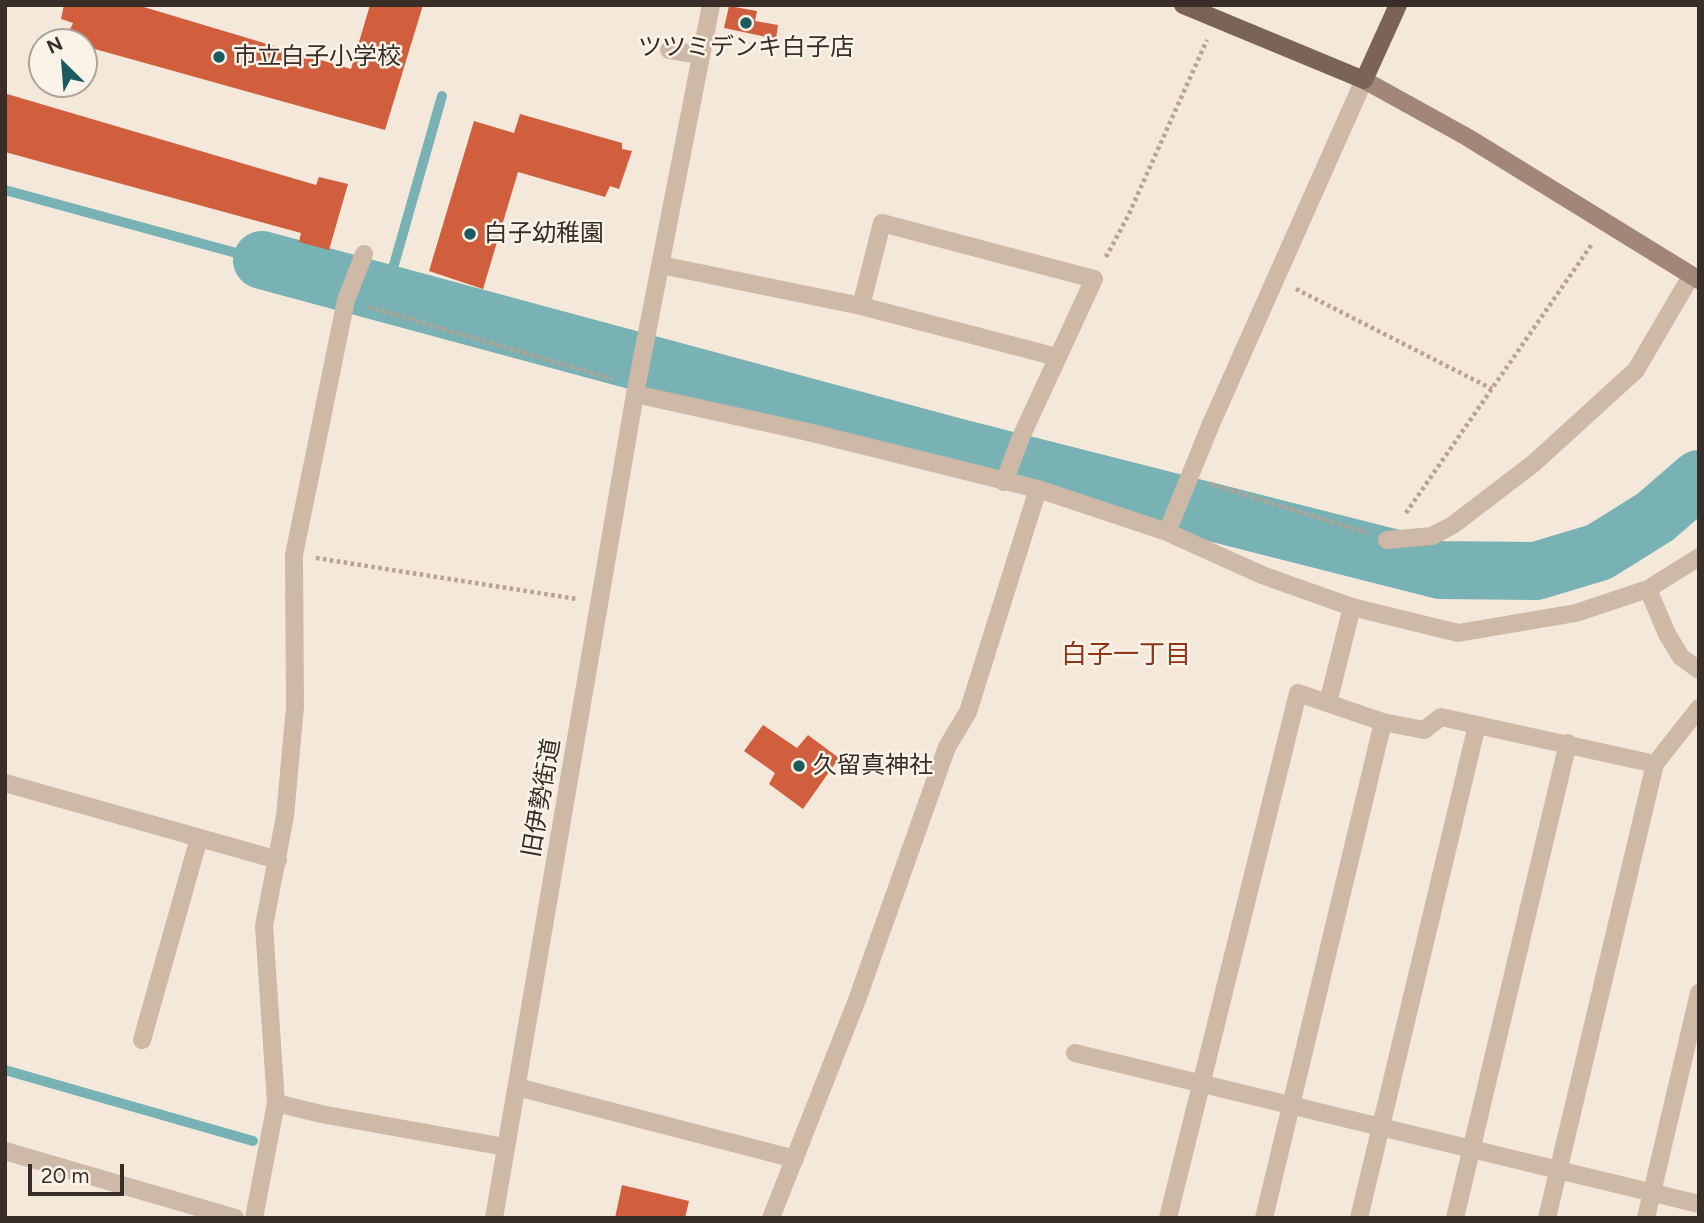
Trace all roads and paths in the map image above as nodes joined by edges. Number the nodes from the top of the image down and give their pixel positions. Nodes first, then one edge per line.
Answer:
1 (711, 5) edge
2 (1183, 5) edge
3 (1398, 5) edge
4 (1218, 17) junction
5 (668, 50) dead end
6 (701, 54) junction
7 (1364, 80) junction
8 (1606, 224) junction
9 (364, 254) dead end
10 (661, 265) junction
11 (1695, 278) edge
12 (1094, 279) junction
13 (1276, 279) junction
14 (346, 300) junction
15 (861, 306) junction
16 (1057, 357) junction
17 (1492, 389) junction
18 (636, 390) junction
19 (1007, 478) junction
20 (1189, 481) junction
21 (1038, 489) junction
22 (1169, 527) junction
23 (1387, 540) junction
24 (294, 555) junction
25 (1699, 557) edge
26 (1648, 589) junction
27 (601, 603) junction
28 (1352, 607) junction
29 (1699, 670) edge
30 (1328, 703) junction
31 (1699, 708) edge
32 (1383, 722) junction
33 (1477, 725) junction
34 (1568, 743) junction
35 (1655, 764) junction
36 (5, 783) edge
37 (199, 838) junction
38 (278, 860) junction
39 (1699, 993) edge
40 (142, 1040) dead end
41 (1075, 1053) dead end
42 (1200, 1082) junction
43 (517, 1087) junction
44 (276, 1103) junction
45 (1290, 1104) junction
46 (1381, 1127) junction
47 (505, 1147) junction
48 (1472, 1148) junction
49 (5, 1151) edge
50 (795, 1158) junction
51 (1559, 1168) junction
52 (1652, 1193) junction
53 (1699, 1204) edge
54 (235, 1218) edge
55 (254, 1218) edge
56 (494, 1218) edge
57 (771, 1218) edge
58 (1168, 1218) edge
59 (1264, 1218) edge
60 (1359, 1218) edge
61 (1455, 1218) edge
62 (1547, 1218) edge
63 (1646, 1218) edge

1 - 6 street, 旧伊勢街道
2 - 4 main road
3 - 7 main road
4 - 7 main road
4 - 12 path
5 - 6 street
6 - 10 street, 旧伊勢街道
7 - 8 street
7 - 13 street
8 - 11 street
8 - 17 path
9 - 14 street
10 - 15 street
10 - 18 street, 旧伊勢街道
11 - 23 street
12 - 15 street
12 - 16 street
13 - 17 path
13 - 20 street
14 - 18 path
14 - 24 street
15 - 16 street
16 - 19 street
17 - 23 path
18 - 19 street
18 - 27 street, 旧伊勢街道
19 - 21 street
20 - 22 street
20 - 23 path
21 - 22 street
21 - 50 street
22 - 28 street
24 - 27 path
24 - 38 street
25 - 26 street
26 - 28 street
26 - 29 street
27 - 43 street, 旧伊勢街道
28 - 30 street
30 - 32 street
30 - 42 street
31 - 35 street
32 - 33 street
32 - 45 street
33 - 34 street
33 - 46 street
34 - 35 street
34 - 48 street
35 - 51 street
36 - 37 street
37 - 38 street
37 - 40 street
38 - 44 street
39 - 52 street
41 - 42 street
42 - 45 street
42 - 58 street
43 - 47 street, 旧伊勢街道
43 - 50 street
44 - 47 street
44 - 55 street
45 - 46 street
45 - 59 street
46 - 48 street
46 - 60 street
47 - 56 street, 旧伊勢街道
48 - 51 street
48 - 61 street
49 - 54 street
50 - 57 street
51 - 52 street
51 - 62 street
52 - 53 street
52 - 63 street

